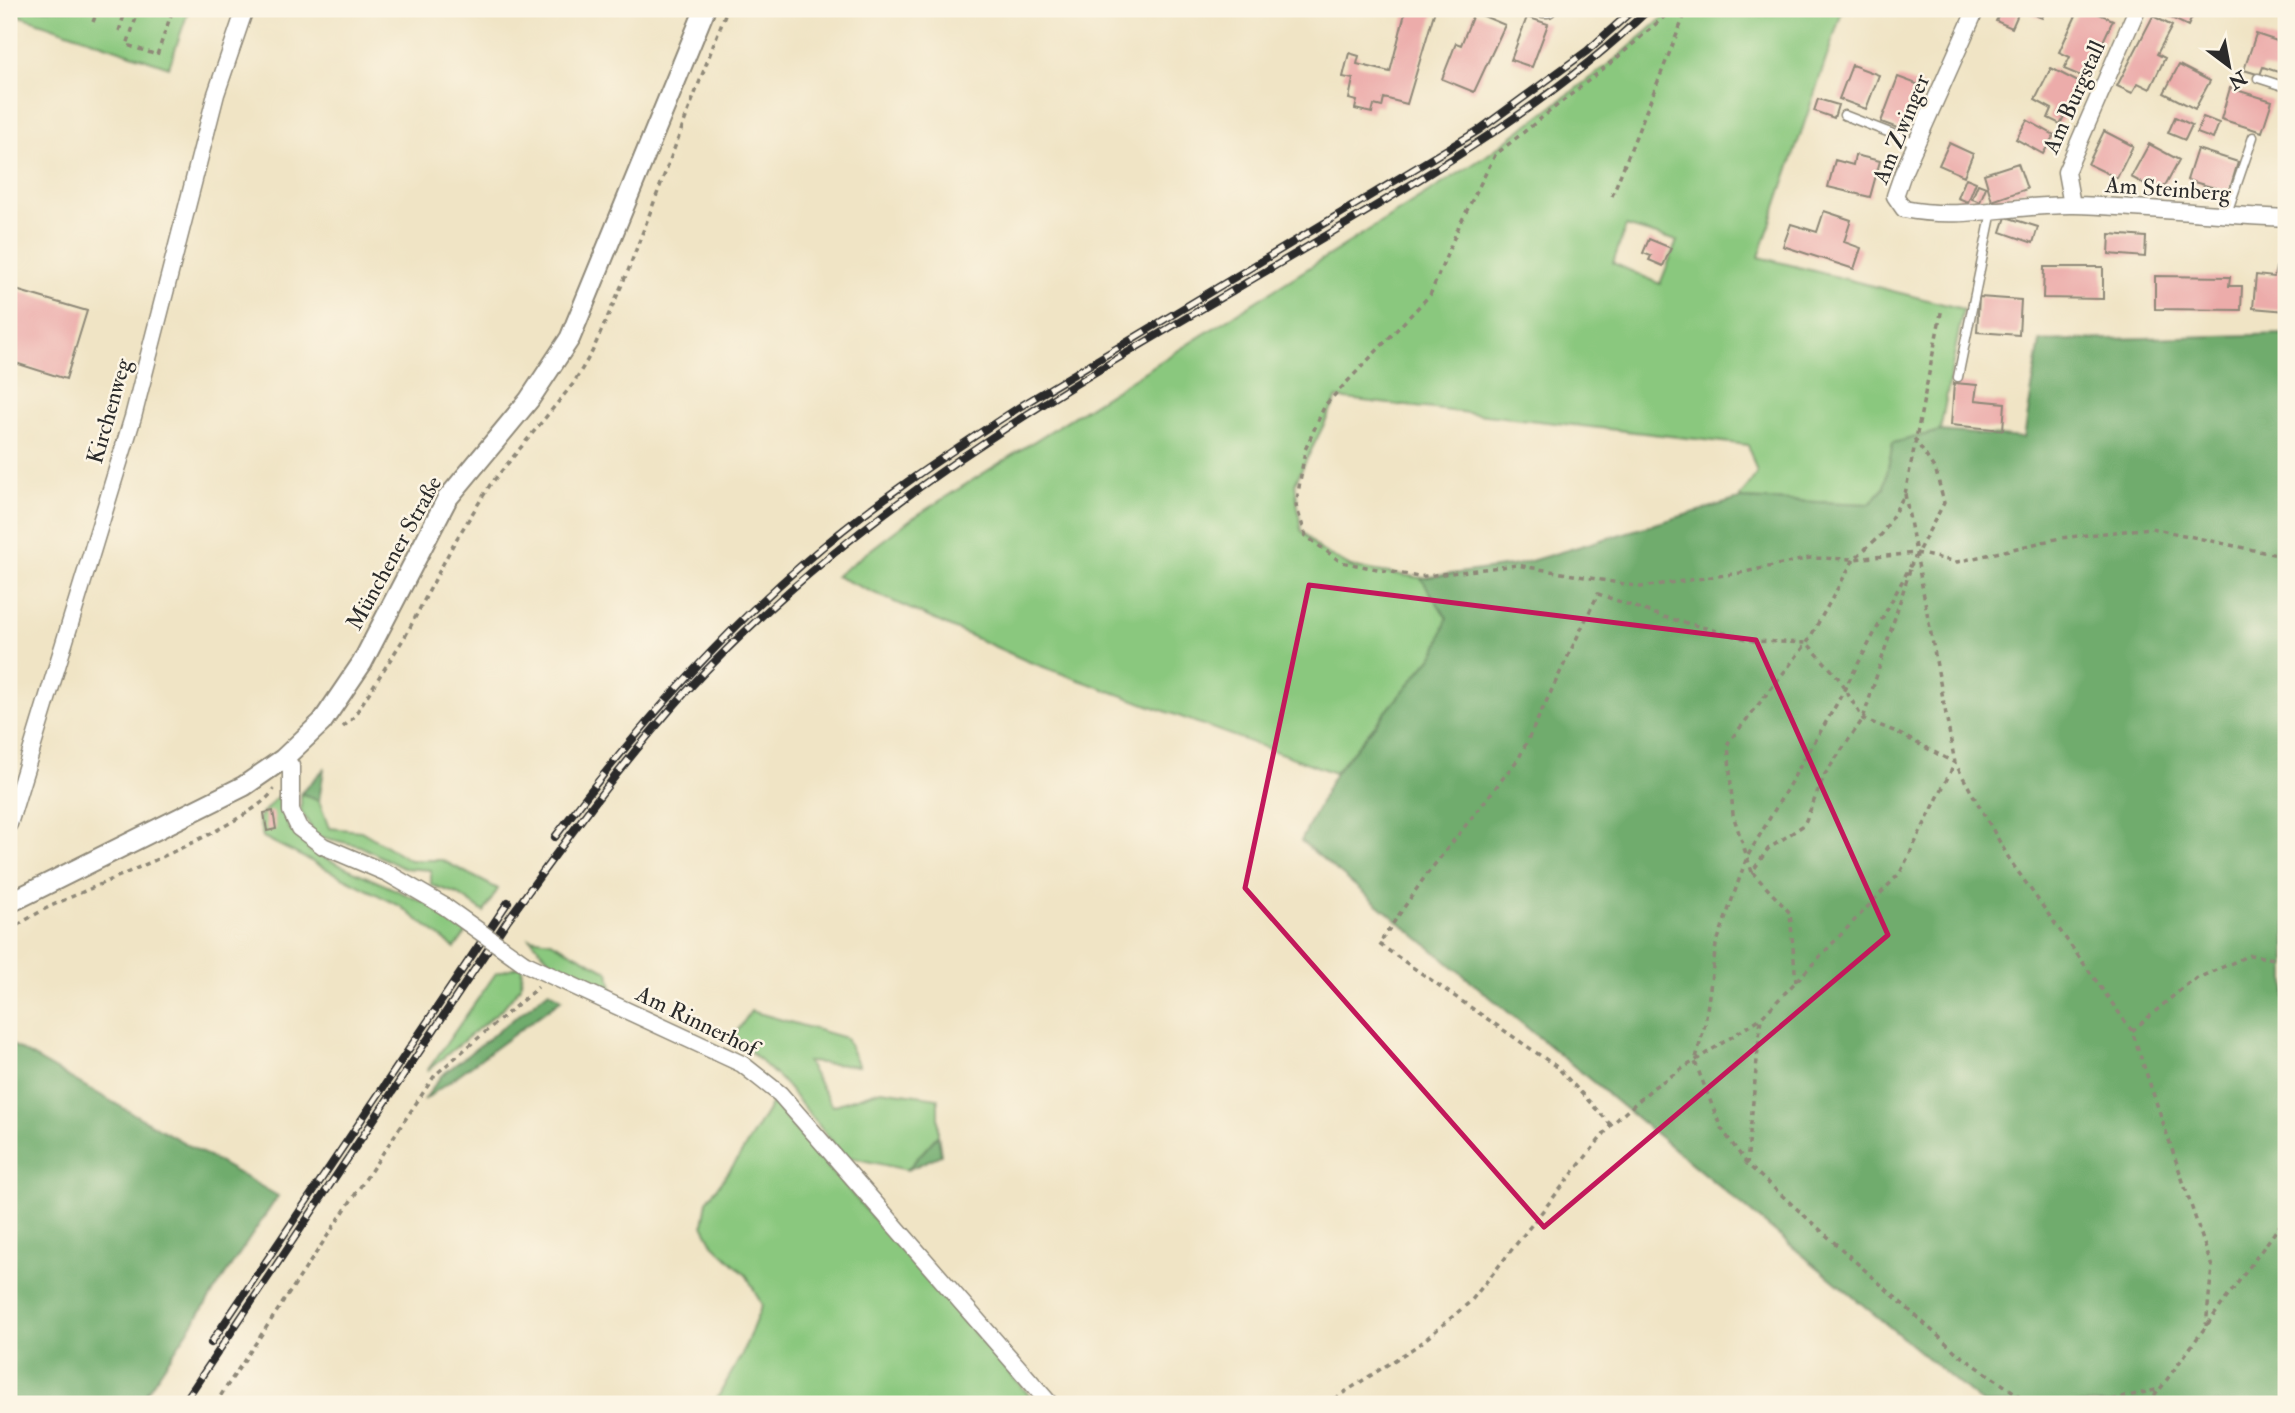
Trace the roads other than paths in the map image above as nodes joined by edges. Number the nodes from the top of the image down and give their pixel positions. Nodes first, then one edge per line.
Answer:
1 (246, 9) edge
2 (705, 9) edge
3 (1976, 9) edge
4 (2137, 9) edge
5 (2258, 78) dead end
6 (2286, 87) edge
7 (1844, 115) dead end
8 (2253, 137) dead end
9 (1916, 143) junction
10 (2072, 205) junction
11 (2046, 207) joint
12 (1992, 211) junction
13 (2226, 216) junction
14 (2286, 218) edge
15 (1958, 377) dead end
16 (287, 762) junction
17 (9, 824) edge
18 (9, 902) edge
19 (1050, 1404) edge

1 - 17 street, Kirchenweg
2 - 16 street, Münchener Straße
3 - 9 street, Am Zwinger
4 - 10 street, Am Burgstall
5 - 6 lane
7 - 9 lane
8 - 13 lane
9 - 12 street, Am Zwinger
10 - 11 street, Am Steinberg
10 - 13 street, Am Steinberg
11 - 12 street, Am Zwinger
12 - 15 lane
13 - 14 street, Am Steinberg
16 - 18 street, Münchener Straße
16 - 19 street, Am Rinnerhof, bridge

